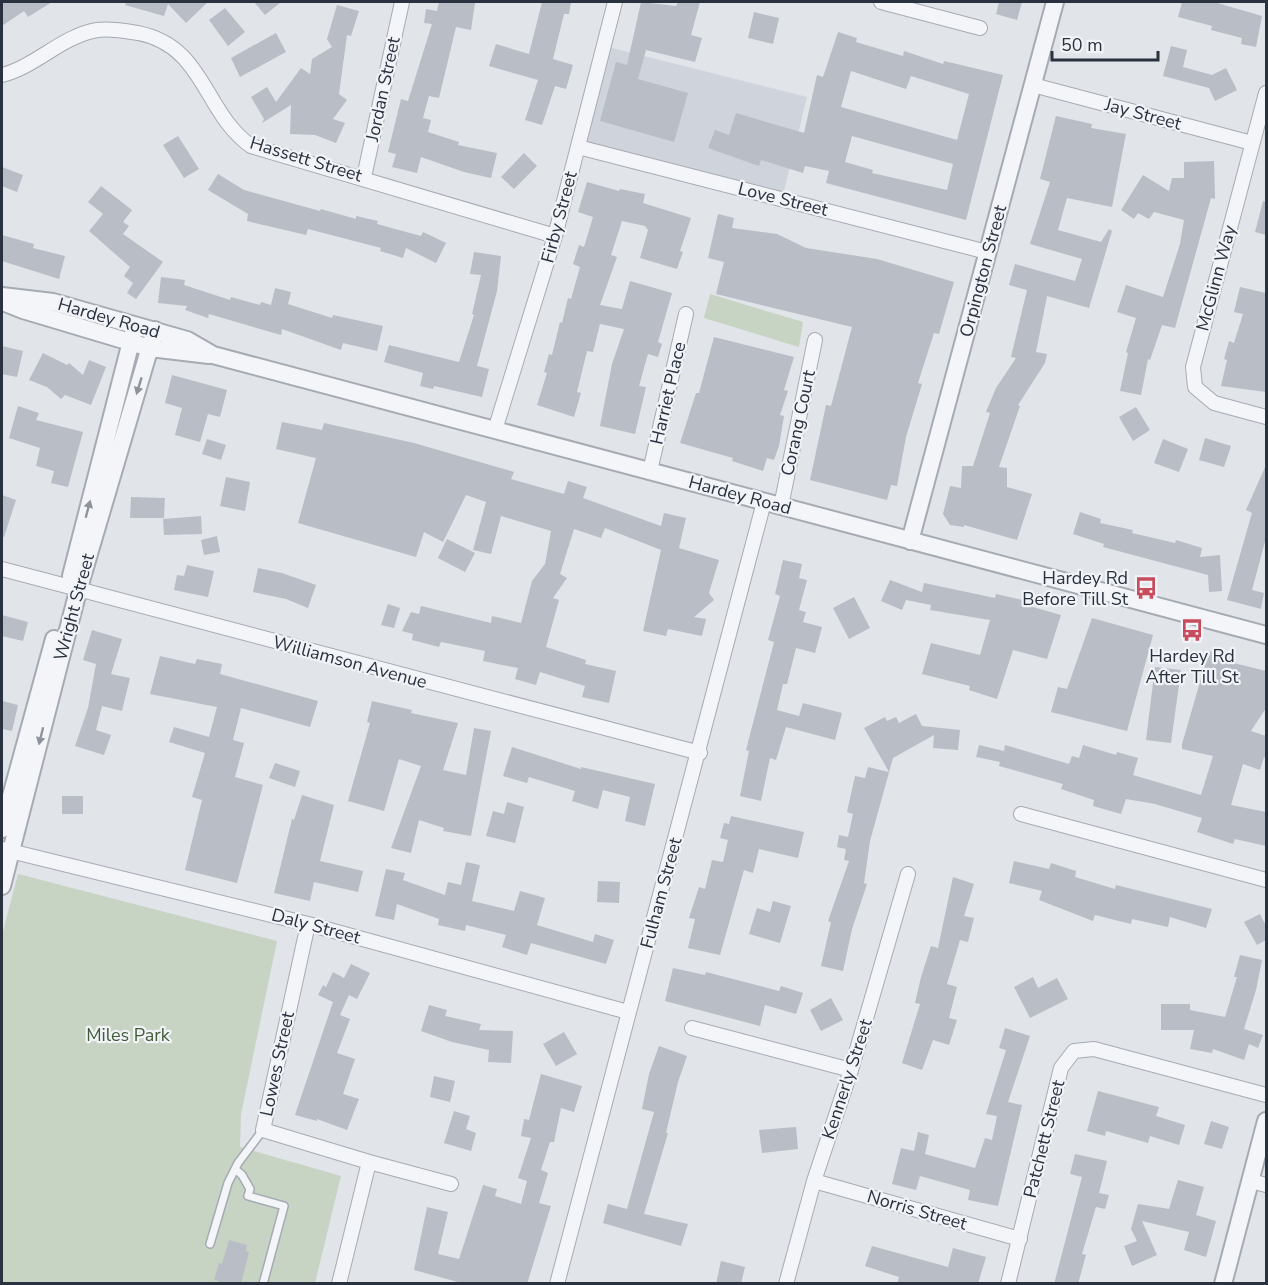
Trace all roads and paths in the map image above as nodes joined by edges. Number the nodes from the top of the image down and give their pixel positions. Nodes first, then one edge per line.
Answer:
1 (402, 2) edge
2 (615, 2) edge
3 (881, 2) edge
4 (1055, 2) edge
5 (980, 28) dead end
6 (2, 75) edge
7 (1033, 85) junction
8 (1266, 93) edge
9 (1252, 143) junction
10 (578, 147) junction
11 (364, 177) junction
12 (555, 236) junction
13 (987, 252) junction
14 (2, 296) edge
15 (2, 301) edge
16 (686, 315) dead end
17 (135, 326) junction
18 (155, 330) junction
19 (815, 340) dead end
20 (131, 342) junction
21 (150, 348) junction
22 (213, 355) junction
23 (1266, 417) edge
24 (495, 430) junction
25 (650, 471) junction
26 (772, 504) junction
27 (910, 541) junction
28 (2, 569) edge
29 (73, 589) junction
30 (1266, 635) edge
31 (700, 753) junction
32 (1021, 814) dead end
33 (2, 829) edge
34 (6, 850) edge
35 (908, 874) dead end
36 (1266, 880) edge
37 (2, 886) edge
38 (308, 924) junction
39 (628, 1012) junction
40 (692, 1028) dead end
41 (852, 1070) junction
42 (1266, 1095) edge
43 (1266, 1121) edge
44 (263, 1130) junction
45 (369, 1162) junction
46 (235, 1169) junction
47 (813, 1181) junction
48 (1259, 1183) edge
49 (452, 1184) dead end
50 (1020, 1239) junction
51 (210, 1244) dead end
52 (263, 1284) edge
53 (339, 1284) edge
54 (557, 1284) edge
55 (786, 1284) edge
56 (1008, 1284) edge
57 (1224, 1284) edge

1 - 11 street, Jordan Street
2 - 10 street, Firby Street
3 - 5 street
4 - 7 street, Orpington Street
6 - 11 street, Hassett Street
7 - 9 street, Jay Street
7 - 13 street, Orpington Street
8 - 9 street, McGlinn Way
9 - 23 street, McGlinn Way
10 - 12 street, Firby Street
10 - 13 street, Love Street
11 - 12 street, Hassett Street
12 - 24 street, Firby Street
13 - 27 street, Orpington Street
14 - 17 street, Hardey Road
15 - 20 street, Hardey Road
16 - 25 street, Harriet Place
17 - 18 street, Hardey Road
17 - 20 street, Wright Street
18 - 21 street, Wright Street
18 - 22 street, Hardey Road
19 - 26 street, Corang Court
20 - 21 street, Hardey Road
29 -> 20 street, Wright Street
21 - 22 street, Hardey Road
21 -> 29 street, Wright Street
22 - 24 street, Hardey Road
24 - 25 street, Hardey Road
25 - 26 street, Hardey Road
26 - 27 street, Hardey Road
26 - 31 street, Fulham Street
27 - 30 street, Hardey Road
28 - 29 street, Williamson Avenue
29 - 31 street, Williamson Avenue
29 - 33 street, Wright Street
29 -> 34 street, Wright Street
31 - 39 street, Fulham Street
32 - 36 street
34 - 37 street, Wright Street
34 - 38 street, Daly Street
35 - 41 street, Kennerly Street
38 - 39 street, Daly Street
38 - 44 street, Lowes Street
39 - 54 street, Fulham Street
40 - 41 street
41 - 47 street, Kennerly Street
42 - 50 street, Patchett Street
43 - 48 street
44 - 45 street, Lowes Street
44 - 46 lane
45 - 49 street, Lowes Street
45 - 53 street
46 - 51 lane
46 - 52 lane
47 - 50 street, Norris Street
47 - 55 street, Kennerly Street
48 - 57 street
50 - 56 street, Patchett Street

